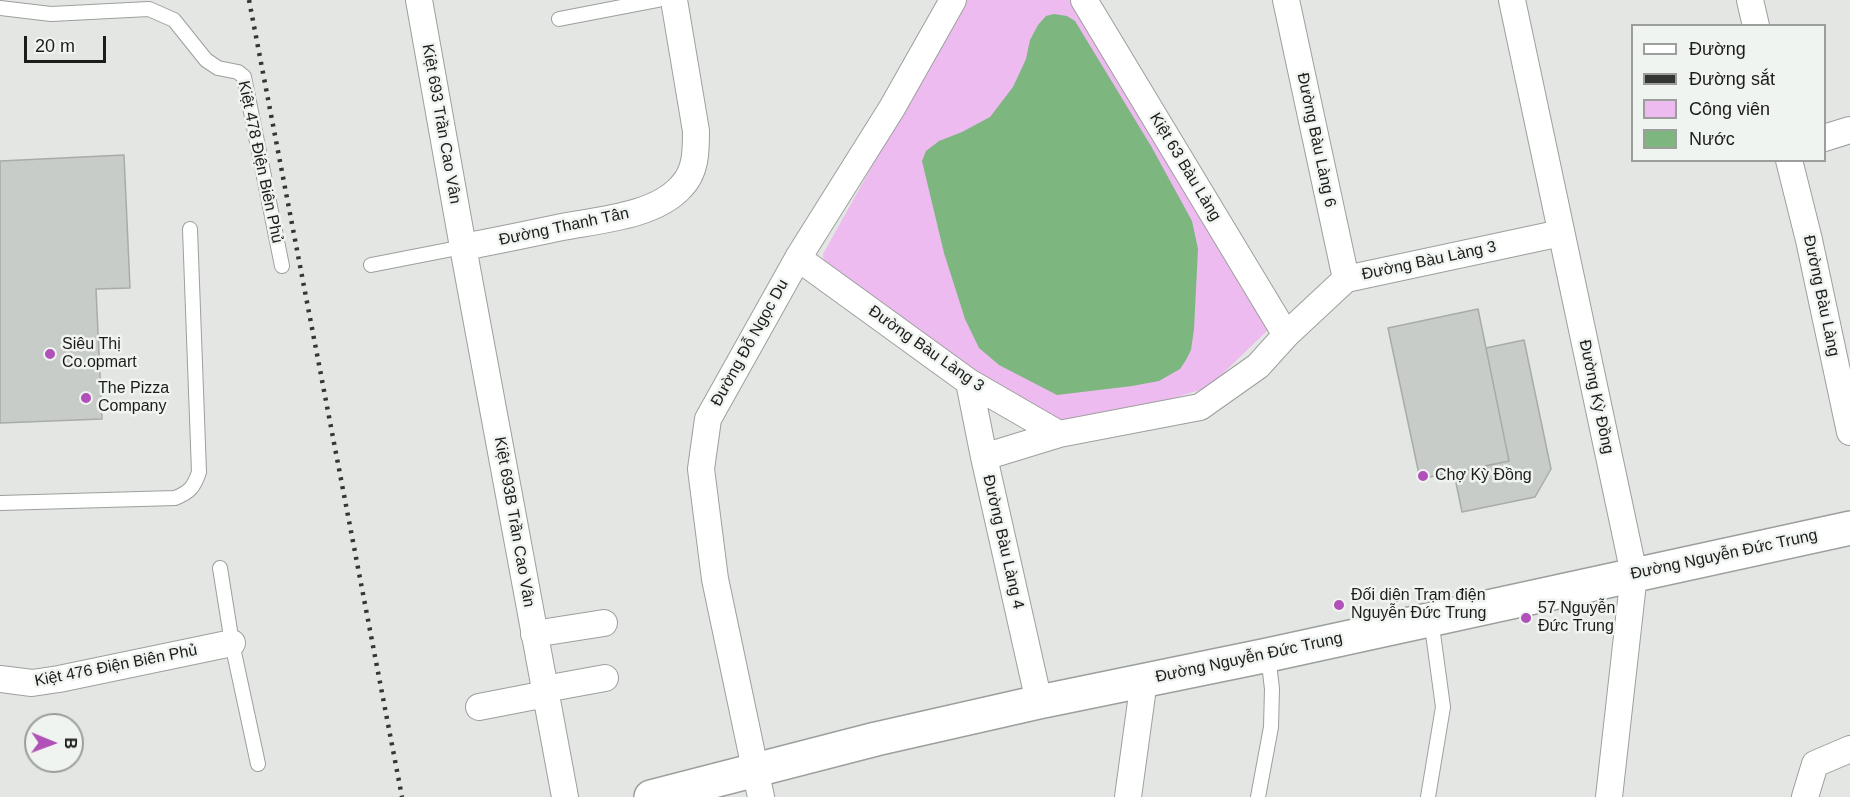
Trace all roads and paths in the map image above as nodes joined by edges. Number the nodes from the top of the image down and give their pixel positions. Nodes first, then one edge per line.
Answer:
1 (419, 0) edge
2 (658, 0) edge
3 (674, 0) edge
4 (953, 0) edge
5 (1084, 0) edge
6 (1286, 0) edge
7 (1512, 0) edge
8 (1750, 0) edge
9 (84, 7) edge
10 (0, 8) edge
11 (559, 19) dead end
12 (1756, 24) edge
13 (1850, 130) edge
14 (1826, 137) edge
15 (1790, 162) edge
16 (190, 229) dead end
17 (1561, 233) junction
18 (463, 247) junction
19 (798, 258) junction
20 (371, 265) dead end
21 (282, 266) dead end
22 (1346, 279) junction
23 (1286, 335) junction
24 (969, 382) junction
25 (1850, 432) edge
26 (1059, 434) junction
27 (984, 457) junction
28 (0, 503) edge
29 (1850, 528) edge
30 (220, 568) dead end
31 (1634, 574) junction
32 (1431, 619) junction
33 (604, 623) dead end
34 (534, 633) junction
35 (232, 643) junction
36 (1268, 655) junction
37 (605, 678) dead end
38 (0, 679) edge
39 (1144, 680) junction
40 (545, 691) junction
41 (1039, 702) junction
42 (479, 707) dead end
43 (1850, 749) edge
44 (258, 764) dead end
45 (758, 784) edge
46 (565, 797) edge
47 (651, 797) edge
48 (1128, 797) edge
49 (1258, 797) edge
50 (1428, 797) edge
51 (1609, 797) edge
52 (1804, 797) edge

1 - 18 street, Kiệt 693 Trần Cao Vân
2 - 11 lane
3 - 18 street, Đường Thanh Tân
4 - 19 street, Đường Đỗ Ngọc Du
5 - 23 street, Kiệt 63 Bàu Làng
6 - 22 street, Đường Bàu Làng 6
7 - 17 street, Đường Kỳ Đồng
8 - 12 street
9 - 10 lane, Kiệt 478 Điện Biên Phủ
9 - 21 lane, Kiệt 478 Điện Biên Phủ
13 - 14 street
15 - 25 street, Đường Bàu Làng
16 - 28 lane
17 - 22 street, Đường Bàu Làng 3
17 - 31 street, Đường Kỳ Đồng
18 - 20 lane
18 - 34 street, Kiệt 693B Trần Cao Vân
19 - 24 street, Đường Bàu Làng 3
19 - 45 street, Đường Đỗ Ngọc Du
22 - 23 street, Đường Bàu Làng 3
23 - 26 street, Đường Bàu Làng 3
24 - 26 street, Đường Bàu Làng 3
24 - 27 street, Đường Bàu Làng 4
26 - 27 street, Đường Bàu Làng 3
27 - 41 street, Đường Bàu Làng 4
29 - 31 street, Đường Nguyễn Đức Trung
30 - 35 lane
31 - 32 street, Đường Nguyễn Đức Trung
31 - 51 street, Đường Kỳ Đồng
32 - 36 street, Đường Nguyễn Đức Trung
32 - 50 lane
33 - 34 street
34 - 40 street, Kiệt 693B Trần Cao Vân
35 - 38 street, Kiệt 476 Điện Biên Phủ
35 - 44 lane
36 - 39 street, Đường Nguyễn Đức Trung
36 - 49 lane
37 - 40 street
39 - 41 street, Đường Nguyễn Đức Trung
39 - 48 street
40 - 42 street
40 - 46 street, Kiệt 693B Trần Cao Vân
41 - 45 street, Đường Nguyễn Đức Trung
43 - 52 street
45 - 47 street, Đường Nguyễn Đức Trung

